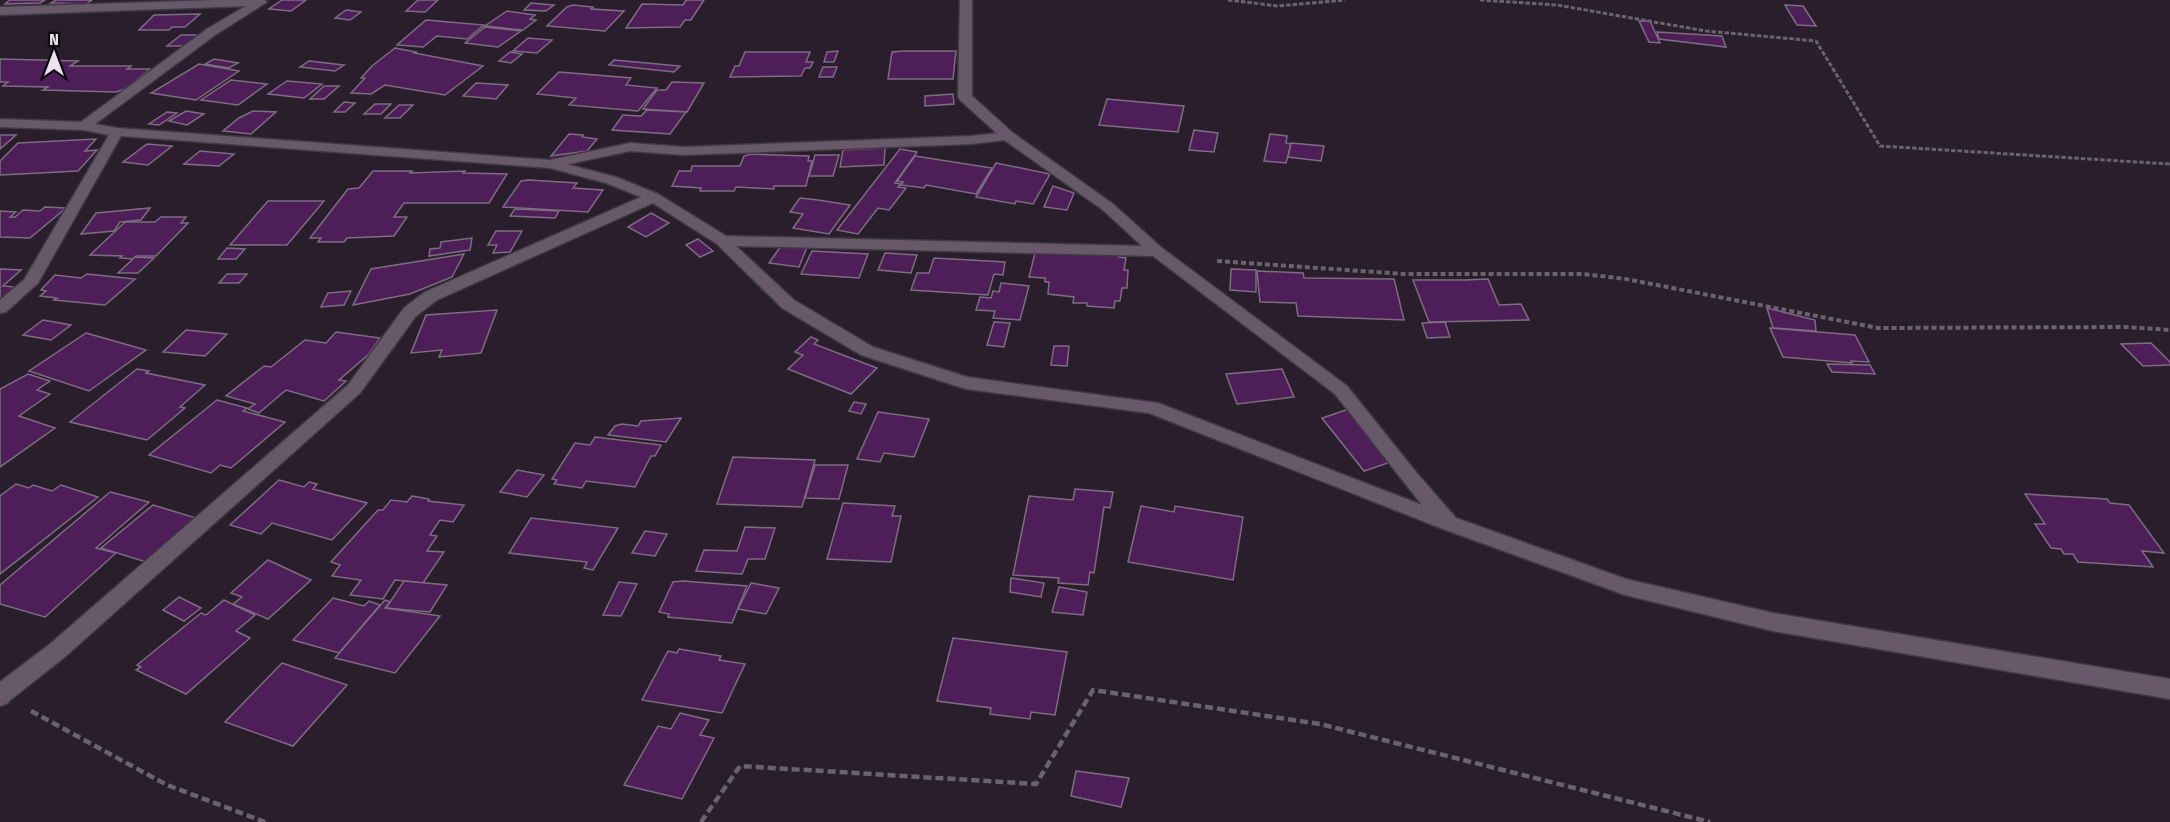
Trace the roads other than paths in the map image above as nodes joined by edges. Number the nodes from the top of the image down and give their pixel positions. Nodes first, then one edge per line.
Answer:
1 (966, 0) edge
2 (263, 1) edge
3 (0, 11) edge
4 (0, 123) edge
5 (84, 126) junction
6 (117, 132) junction
7 (1008, 136) junction
8 (550, 164) junction
9 (653, 197) junction
10 (722, 241) junction
11 (1157, 251) junction
12 (0, 308) edge
13 (1450, 524) junction
14 (2170, 688) edge
15 (1, 695) edge

1 - 7 street
2 - 3 street
2 - 5 street
4 - 5 street
5 - 6 street
6 - 8 street
6 - 12 street
7 - 8 street
7 - 11 street
8 - 9 street
9 - 10 street
9 - 15 street
10 - 11 street
10 - 13 street
11 - 13 street
13 - 14 street

